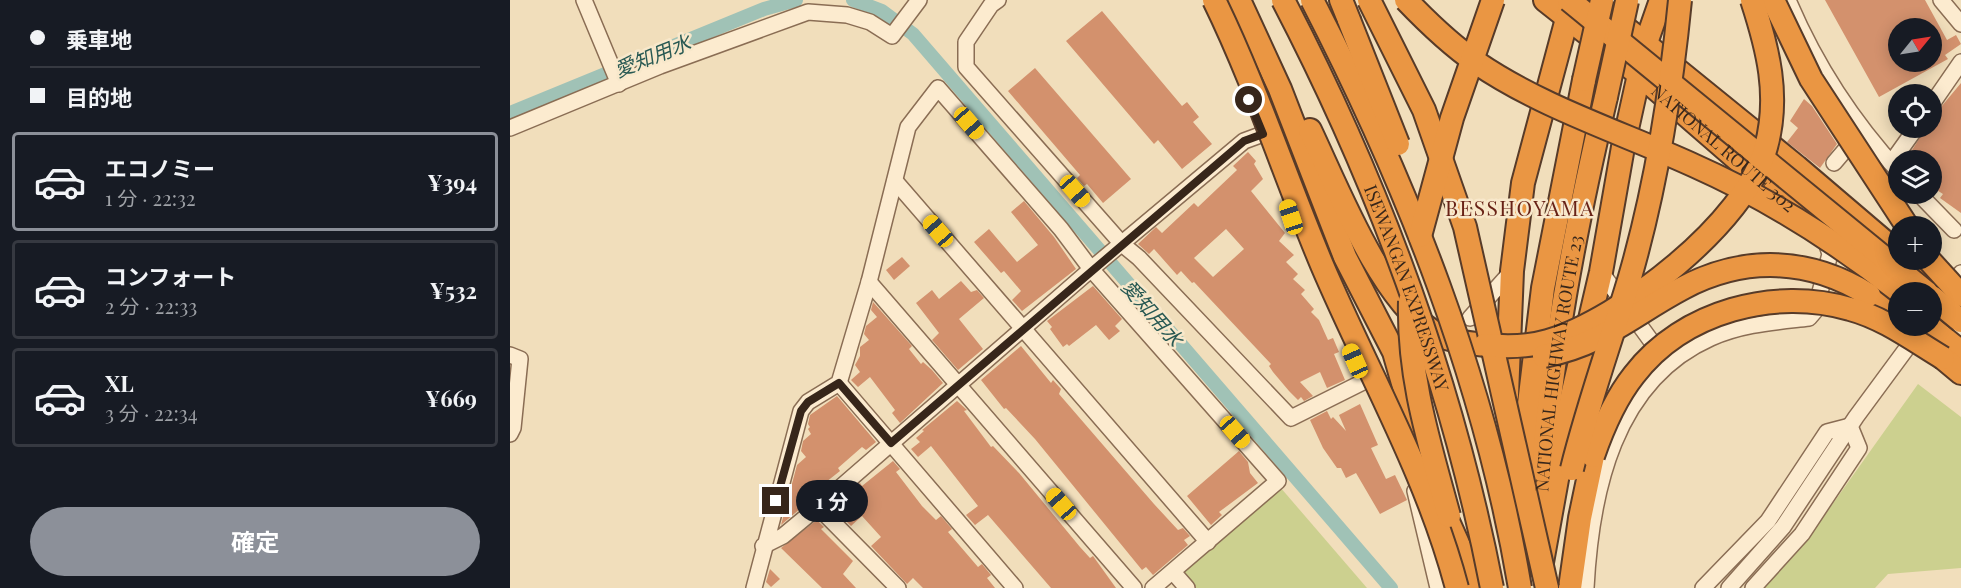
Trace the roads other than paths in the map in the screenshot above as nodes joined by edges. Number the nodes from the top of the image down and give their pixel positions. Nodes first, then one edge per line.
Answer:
1 (584, 0) edge
2 (919, 0) edge
3 (998, 0) edge
4 (1206, 0) edge
5 (1214, 0) edge
6 (1239, 0) edge
7 (1246, 0) edge
8 (1282, 0) edge
9 (1312, 0) edge
10 (1341, 0) edge
11 (1369, 0) edge
12 (1406, 0) edge
13 (1487, 0) edge
14 (1493, 0) edge
15 (1545, 0) edge
16 (1591, 0) edge
17 (1602, 0) edge
18 (1627, 0) edge
19 (1661, 0) edge
20 (1680, 0) edge
21 (1752, 0) edge
22 (1773, 0) edge
23 (1788, 0) edge
24 (1941, 0) edge
25 (1570, 6) edge
26 (1961, 24) edge
27 (1646, 43) junction
28 (1961, 62) edge
29 (1468, 68) junction
30 (1640, 75) junction
31 (619, 84) junction
32 (1942, 90) edge
33 (510, 128) edge
34 (1862, 130) junction
35 (1263, 134) junction
36 (1888, 159) edge
37 (1834, 163) dead end
38 (895, 182) junction
39 (1928, 204) edge
40 (1900, 216) edge
41 (1954, 231) dead end
42 (1822, 233) junction
43 (1122, 244) junction
44 (1888, 245) edge
45 (1094, 267) junction
46 (1916, 270) edge
47 (1933, 270) edge
48 (1512, 271) junction
49 (1601, 272) junction
50 (1961, 273) edge
51 (869, 282) junction
52 (1888, 283) edge
53 (1888, 290) edge
54 (1945, 297) edge
55 (1888, 310) edge
56 (1470, 318) dead end
57 (1961, 321) edge
58 (1942, 327) edge
59 (1023, 330) junction
60 (1916, 336) edge
61 (1923, 336) edge
62 (1937, 336) edge
63 (1961, 342) edge
64 (1486, 352) junction
65 (510, 355) edge
66 (1952, 355) edge
67 (1667, 364) junction
68 (1961, 373) edge
69 (1367, 380) junction
70 (839, 383) junction
71 (959, 386) junction
72 (1475, 394) junction
73 (1851, 426) junction
74 (510, 434) edge
75 (891, 443) junction
76 (818, 507) junction
77 (1208, 542) junction
78 (763, 546) junction
79 (1512, 549) junction
80 (1173, 572) junction
81 (754, 588) edge
82 (898, 588) edge
83 (1015, 588) edge
84 (1134, 588) edge
85 (1154, 588) edge
86 (1187, 588) edge
87 (1438, 588) edge
88 (1457, 588) edge
89 (1465, 588) edge
90 (1472, 588) edge
91 (1492, 588) edge
92 (1509, 588) edge
93 (1520, 588) edge
94 (1536, 588) edge
95 (1547, 588) edge
96 (1560, 588) edge
97 (1570, 588) edge
98 (1586, 588) edge
99 (1703, 588) edge
100 (1729, 588) edge
101 (1753, 588) edge

1 - 31 street
2 - 31 street
3 - 43 street
4 - 35 street
5 - 88 highway, bridge
6 - 90 highway
7 - 64 highway
8 - 91 highway, ISEWANGAN EXPRESSWAY, bridge
9 - 72 highway, ISEWANGAN EXPRESSWAY, bridge
10 - 72 highway, bridge
11 - 95 highway, bridge
12 - 52 highway, bridge
13 - 29 highway, bridge
14 - 29 highway, bridge
15 - 25 highway, NATIONAL ROUTE 302
16 - 27 highway, NATIONAL ROUTE 302
17 - 79 highway, NATIONAL HIGHWAY ROUTE 23, bridge
18 - 94 highway, NATIONAL HIGHWAY ROUTE 23, bridge
19 - 27 highway
20 - 96 highway, bridge
21 - 64 highway, bridge
22 - 40 highway, bridge
23 - 34 street
24 - 26 street
25 - 30 highway, NATIONAL ROUTE 302
25 - 48 highway
25 - 54 highway, bridge
27 - 30 highway
27 - 44 highway, NATIONAL ROUTE 302
28 - 32 street
29 - 89 highway, bridge
30 - 42 highway, NATIONAL ROUTE 302
30 - 49 highway
31 - 33 street
34 - 36 street
34 - 37 street
35 - 43 street
35 - 69 street
38 - 45 street
38 - 51 street
38 - 59 street
39 - 41 street
42 - 53 highway, NATIONAL ROUTE 302
42 - 67 street
43 - 45 street
43 - 69 street
45 - 59 street
45 - 77 street
46 - 54 highway
47 - 54 highway, bridge
48 - 56 street
48 - 79 highway
49 - 67 street
49 - 94 highway
50 - 54 street
51 - 70 street
51 - 71 street
54 - 57 highway, bridge
55 - 64 highway, bridge
58 - 63 highway
59 - 71 street
59 - 77 street
60 - 73 street
61 - 66 highway, bridge
62 - 66 highway
65 - 74 street
66 - 68 highway
66 - 97 highway, bridge
67 - 98 street
69 - 87 street
70 - 75 street
70 - 78 street
71 - 75 street
71 - 84 street
72 - 93 highway, ISEWANGAN EXPRESSWAY, bridge
73 - 99 street
73 - 100 street
73 - 101 street
75 - 76 street
75 - 83 street
76 - 78 street
76 - 82 street
77 - 80 street
78 - 81 street
79 - 92 highway, NATIONAL HIGHWAY ROUTE 23
80 - 85 street
80 - 86 street

